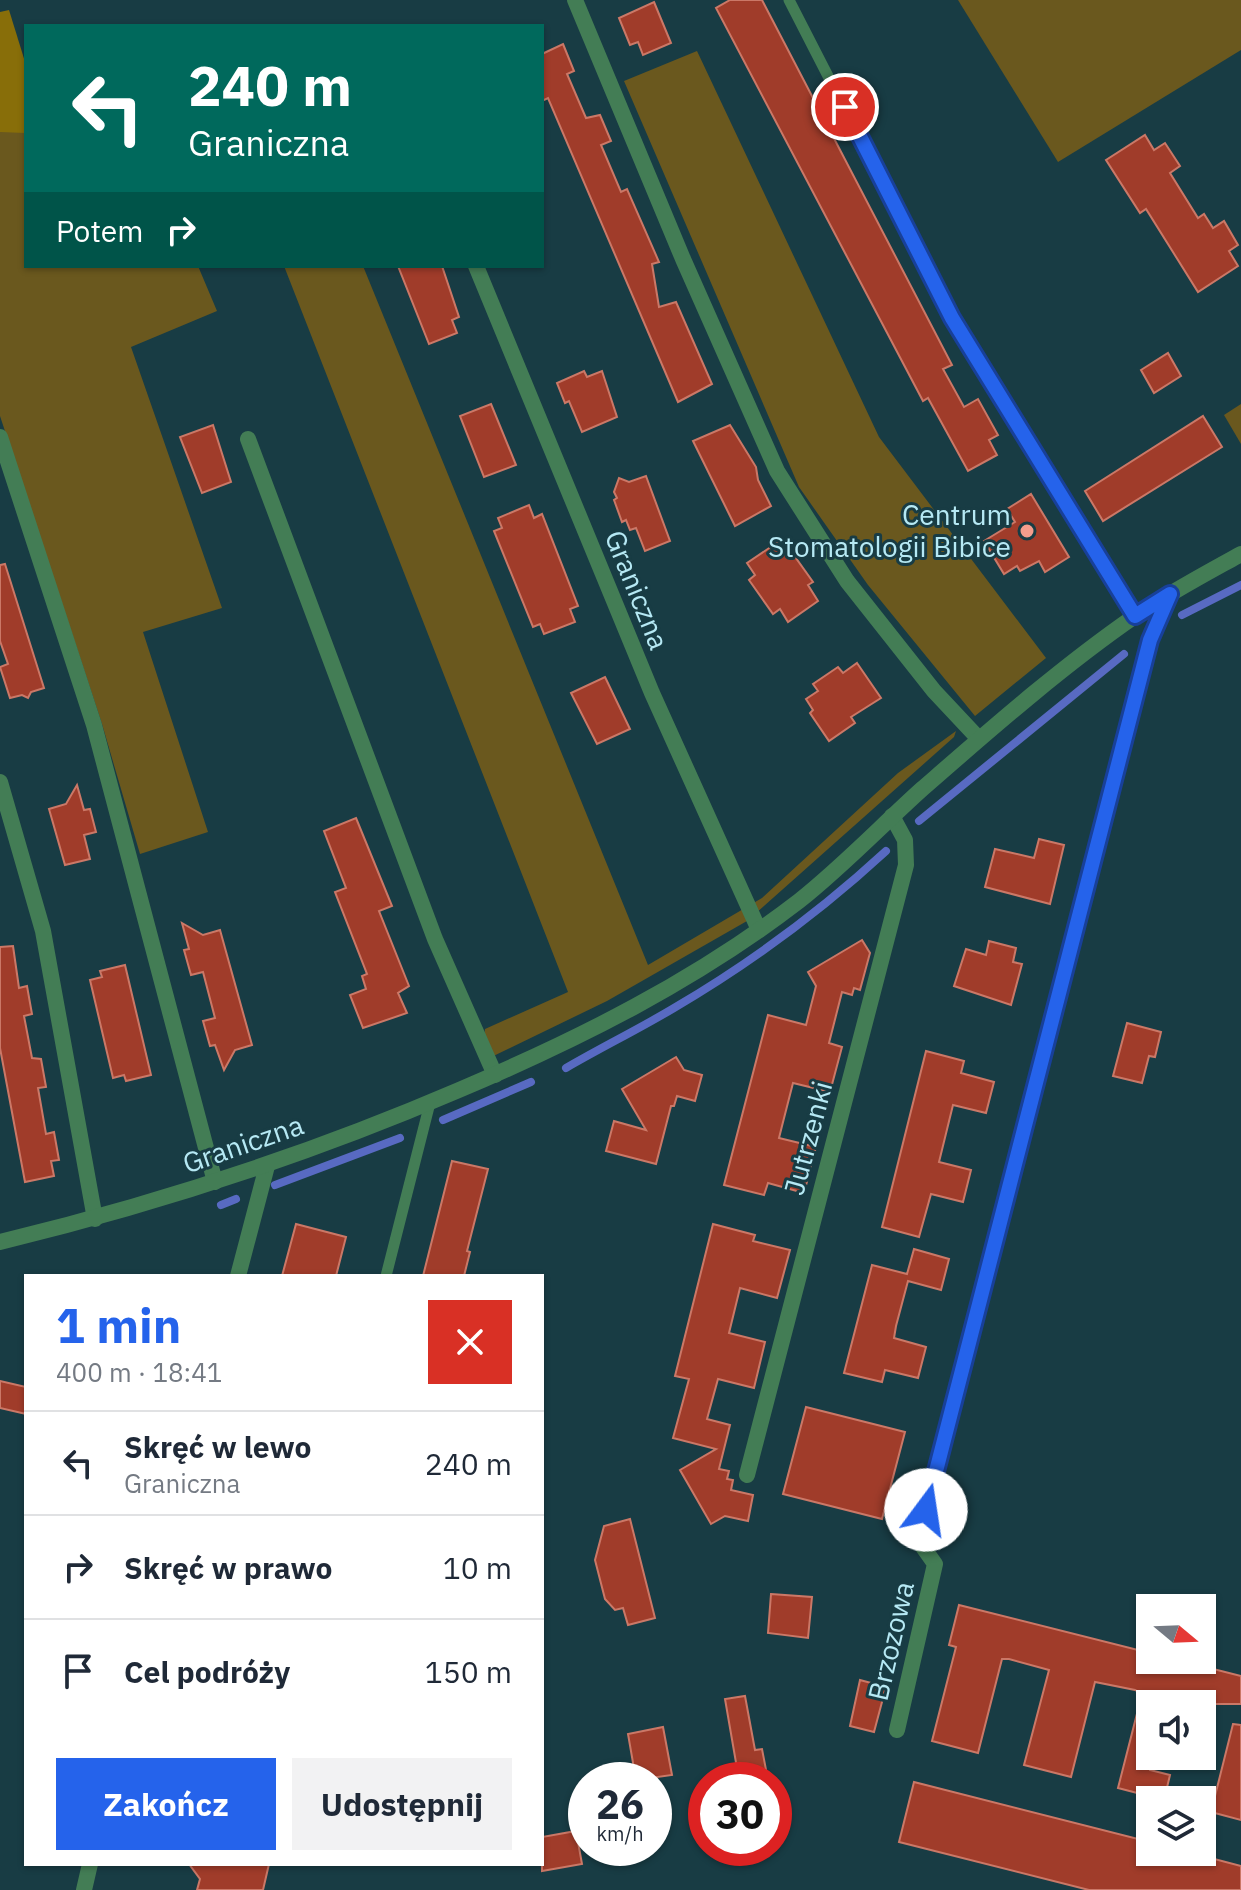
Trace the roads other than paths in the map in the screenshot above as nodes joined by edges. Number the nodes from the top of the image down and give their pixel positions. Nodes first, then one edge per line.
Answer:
1 (575, 0) edge
2 (789, 0) edge
3 (477, 268) edge
4 (0, 437) edge
5 (248, 439) dead end
6 (1241, 554) edge
7 (1170, 594) junction
8 (1135, 616) junction
9 (979, 739) junction
10 (0, 782) edge
11 (892, 816) junction
12 (759, 930) junction
13 (495, 1075) junction
14 (430, 1103) junction
15 (267, 1166) junction
16 (215, 1182) junction
17 (95, 1219) junction
18 (0, 1242) edge
19 (239, 1274) edge
20 (387, 1274) edge
21 (747, 1475) dead end
22 (897, 1730) dead end
23 (90, 1866) edge
24 (84, 1890) edge

1 - 9 street
2 - 8 lane
3 - 12 street, Graniczna
4 - 16 street
5 - 13 street
6 - 7 street, Graniczna
7 - 8 street, Graniczna
7 - 22 street, Brzozowa
8 - 9 street, Graniczna
9 - 11 street, Graniczna
10 - 17 street
11 - 12 street, Graniczna
11 - 21 street, Jutrzenki
12 - 13 street, Graniczna
13 - 14 street, Graniczna
14 - 15 street, Graniczna
14 - 20 lane
15 - 16 street, Graniczna
15 - 19 street
16 - 17 street, Graniczna
17 - 18 street, Graniczna
23 - 24 street

